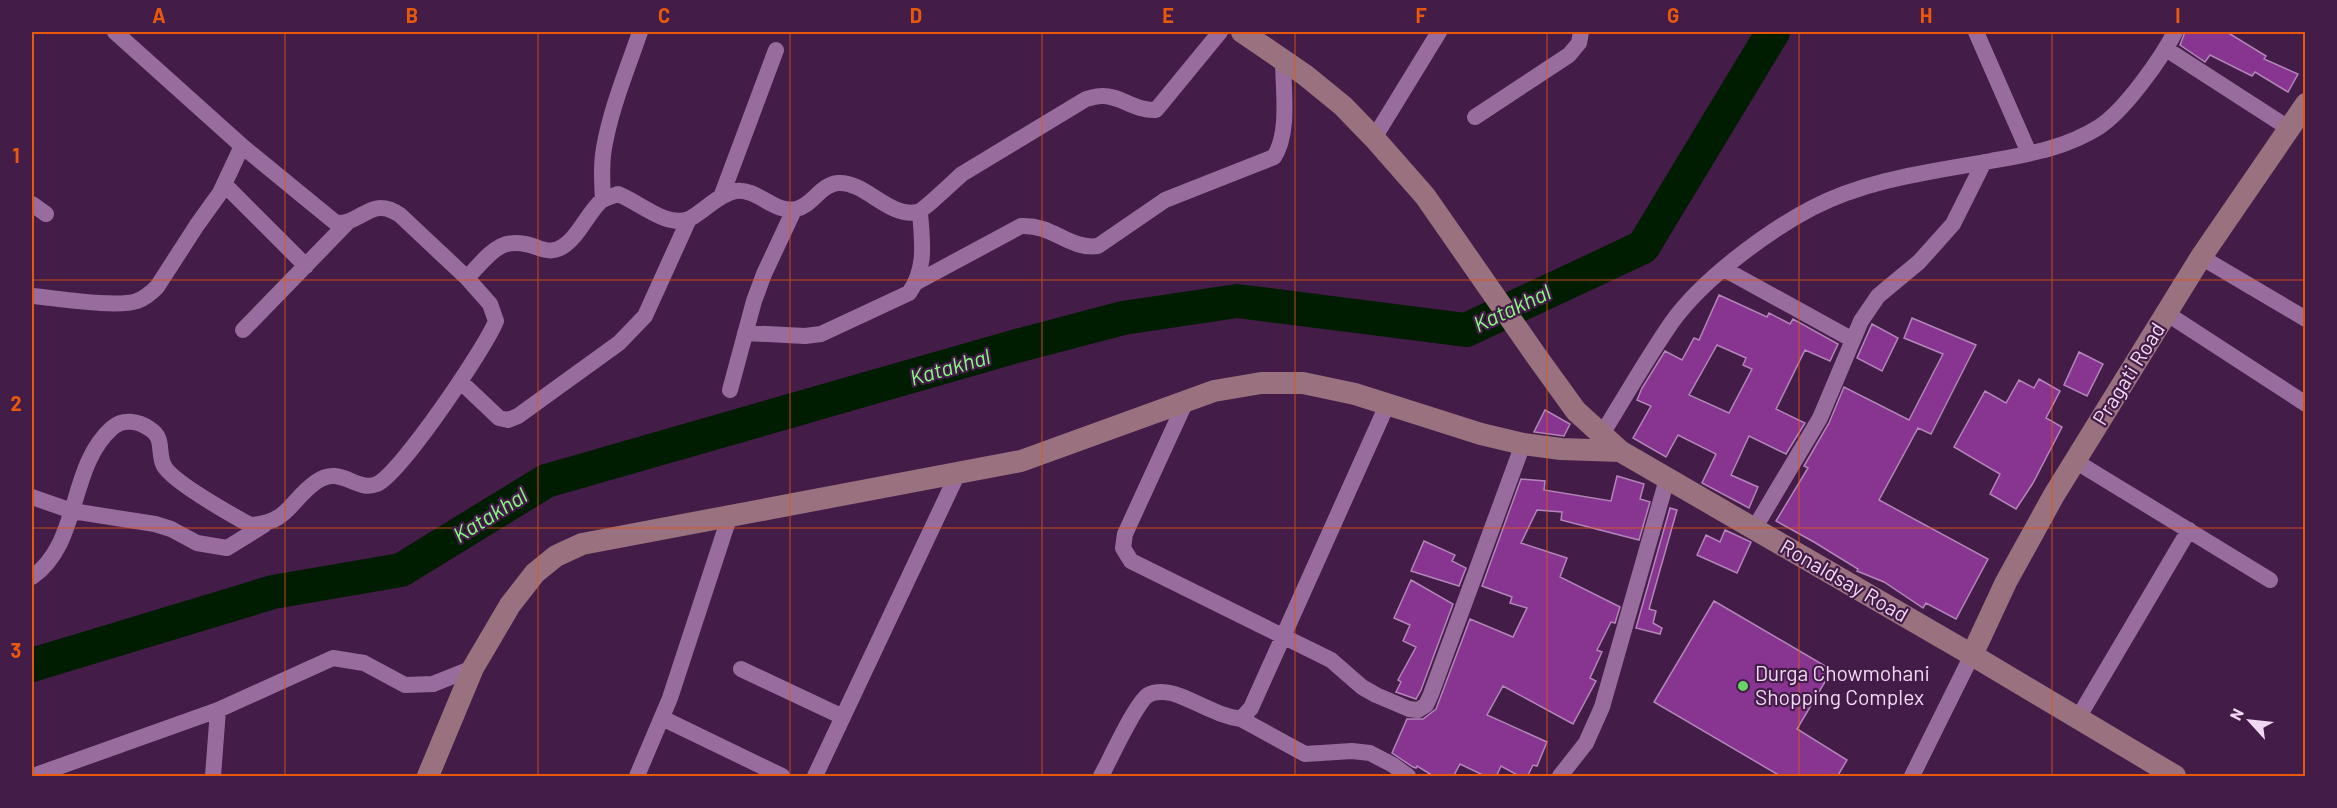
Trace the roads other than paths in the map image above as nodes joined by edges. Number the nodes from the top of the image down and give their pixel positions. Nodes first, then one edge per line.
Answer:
1 (115, 32) edge
2 (639, 32) edge
3 (1220, 32) edge
4 (1242, 32) edge
5 (1439, 32) edge
6 (1581, 32) edge
7 (1976, 32) edge
8 (2175, 32) edge
9 (2166, 49) junction
10 (776, 50) dead end
11 (1283, 60) junction
12 (1475, 117) dead end
13 (2299, 119) edge
14 (1374, 138) junction
15 (242, 146) junction
16 (2029, 153) junction
17 (1984, 162) junction
18 (225, 184) junction
19 (721, 197) junction
20 (603, 200) junction
21 (32, 204) edge
22 (795, 210) junction
23 (920, 212) junction
24 (46, 214) dead end
25 (689, 219) junction
26 (347, 223) junction
27 (2201, 257) junction
28 (306, 266) junction
29 (1724, 269) junction
30 (467, 278) junction
31 (917, 282) junction
32 (32, 296) edge
33 (2166, 313) junction
34 (2306, 319) edge
35 (243, 330) dead end
36 (745, 333) junction
37 (1853, 340) junction
38 (461, 382) junction
39 (730, 390) dead end
40 (1185, 400) junction
41 (2306, 404) edge
42 (1387, 405) junction
43 (1602, 434) junction
44 (1523, 444) junction
45 (1620, 451) junction
46 (2075, 461) junction
47 (958, 473) junction
48 (1668, 478) junction
49 (32, 497) edge
50 (72, 511) junction
51 (729, 518) junction
52 (264, 525) junction
53 (1754, 529) junction
54 (2189, 531) junction
55 (32, 578) edge
56 (2270, 580) dead end
57 (1283, 638) junction
58 (1972, 654) junction
59 (473, 668) junction
60 (741, 669) dead end
61 (218, 710) junction
62 (843, 717) junction
63 (662, 718) junction
64 (2078, 718) junction
65 (1241, 719) junction
66 (33, 777) edge
67 (213, 777) edge
68 (428, 777) edge
69 (638, 777) edge
70 (782, 777) edge
71 (815, 777) edge
72 (1101, 777) edge
73 (1408, 777) edge
74 (1560, 777) edge
75 (1912, 777) edge
76 (2175, 777) edge

1 - 15 street
2 - 20 street
3 - 23 street
4 - 11 street, Ronaldsay Road
5 - 14 street
6 - 12 street
7 - 16 street
8 - 9 street
9 - 13 street
9 - 16 street
10 - 19 street
11 - 14 street, Ronaldsay Road
11 - 31 street
13 - 27 street, Pragati Road
14 - 43 street, Ronaldsay Road
15 - 18 street
15 - 26 street
16 - 17 street
17 - 29 street
17 - 37 street
18 - 28 street
18 - 32 street
19 - 22 street
19 - 25 street
20 - 25 street
20 - 30 street
21 - 24 street
22 - 23 street
22 - 36 street
23 - 31 street
25 - 38 street
26 - 28 street
26 - 30 street
27 - 33 street, Pragati Road
27 - 34 street
28 - 35 street
29 - 37 street
29 - 43 street
30 - 38 street
31 - 36 street
33 - 41 street
33 - 46 street, Pragati Road
36 - 39 street
37 - 53 street
38 - 52 street
40 - 42 street
40 - 47 street
40 - 57 street
42 - 44 street
42 - 57 street
43 - 45 street, Ronaldsay Road
44 - 45 street
44 - 57 street
45 - 48 street, Ronaldsay Road
46 - 54 street
46 - 58 street, Pragati Road
47 - 51 street
47 - 62 street
48 - 53 street, Ronaldsay Road
48 - 74 street
49 - 50 street
50 - 52 street
50 - 52 street
50 - 55 street
51 - 59 street
51 - 63 street
53 - 58 street, Ronaldsay Road
54 - 56 street
54 - 64 street
57 - 65 street
58 - 64 street, Ronaldsay Road
58 - 75 street
59 - 61 street
59 - 68 street
60 - 62 street
61 - 66 street
61 - 67 street
62 - 71 street
63 - 69 street
63 - 70 street
64 - 76 street, Ronaldsay Road
65 - 72 street
65 - 73 street

